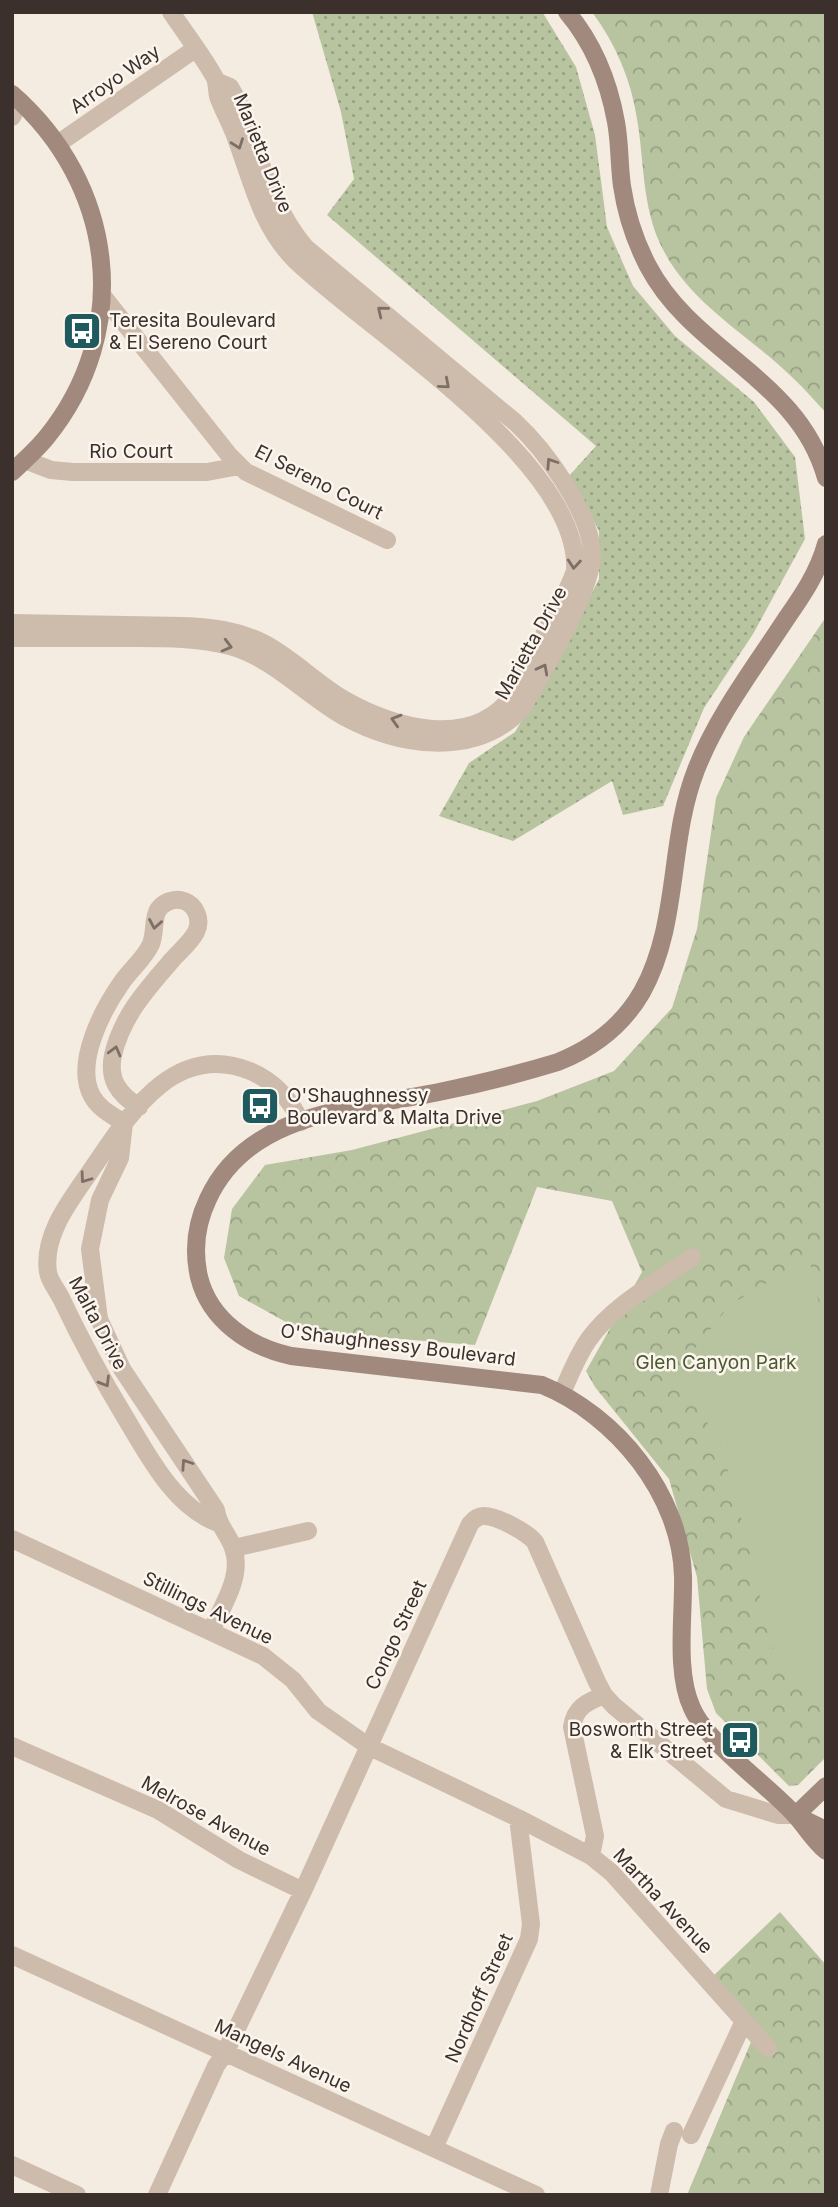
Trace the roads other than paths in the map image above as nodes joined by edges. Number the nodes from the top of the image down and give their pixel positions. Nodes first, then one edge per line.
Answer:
1 (170, 12) edge
2 (566, 12) edge
3 (195, 49) junction
4 (15, 104) edge
5 (59, 143) junction
6 (102, 295) junction
7 (18, 466) edge
8 (239, 466) junction
9 (826, 478) edge
10 (387, 540) dead end
11 (826, 544) edge
12 (12, 623) edge
13 (12, 638) edge
14 (481, 729) junction
15 (139, 1107) junction
16 (301, 1122) junction
17 (124, 1123) junction
18 (692, 1257) dead end
19 (562, 1393) junction
20 (218, 1523) junction
21 (308, 1531) dead end
22 (12, 1539) edge
23 (234, 1548) junction
24 (211, 1631) junction
25 (604, 1695) junction
26 (12, 1746) edge
27 (368, 1746) junction
28 (823, 1796) edge
29 (796, 1815) junction
30 (518, 1818) junction
31 (826, 1830) edge
32 (826, 1851) edge
33 (591, 1856) junction
34 (303, 1891) junction
35 (12, 1955) edge
36 (744, 2021) junction
37 (768, 2048) dead end
38 (225, 2053) junction
39 (434, 2148) junction
40 (12, 2165) edge
41 (77, 2195) edge
42 (157, 2195) edge
43 (536, 2195) edge
44 (660, 2195) edge

1 - 3 street, Marietta Drive
2 - 9 main road
3 - 5 street, Arroyo Way
3 - 14 street, Marietta Drive
4 - 5 main road
5 - 6 main road
6 - 7 main road
6 - 8 street, El Sereno Court
7 - 8 street, Rio Court
8 - 10 street, El Sereno Court
11 - 16 main road, O'Shaughnessy Boulevard
14 -> 12 street, Marietta Drive
13 -> 14 street, Marietta Drive
15 - 16 street, Malta Drive
15 - 17 street, Malta Drive
15 -> 17 street
16 - 19 main road, O'Shaughnessy Boulevard
20 -> 17 street, Malta Drive
17 -> 20 street, Malta Drive
18 - 19 street
19 - 29 main road, O'Shaughnessy Boulevard
20 - 23 street, Malta Drive
21 - 23 street
22 - 24 street, Stillings Avenue
23 - 24 street
24 - 27 street, Stillings Avenue
25 - 27 street, Congo Street
25 - 29 street, Congo Street
25 - 33 street, Martha Avenue
26 - 34 street, Melrose Avenue
27 - 30 street, Stillings Avenue
27 - 34 street, Congo Street
28 - 29 main road
29 - 31 main road
29 - 32 main road
30 - 33 street, Stillings Avenue
30 - 39 street, Nordhoff Street
33 - 36 street, Martha Avenue
34 - 38 street, Congo Street
35 - 38 street, Mangels Avenue
36 - 37 street, Martha Avenue
36 - 44 street
38 - 39 street, Mangels Avenue
38 - 42 street, Congo Street
39 - 43 street, Mangels Avenue
40 - 41 street

